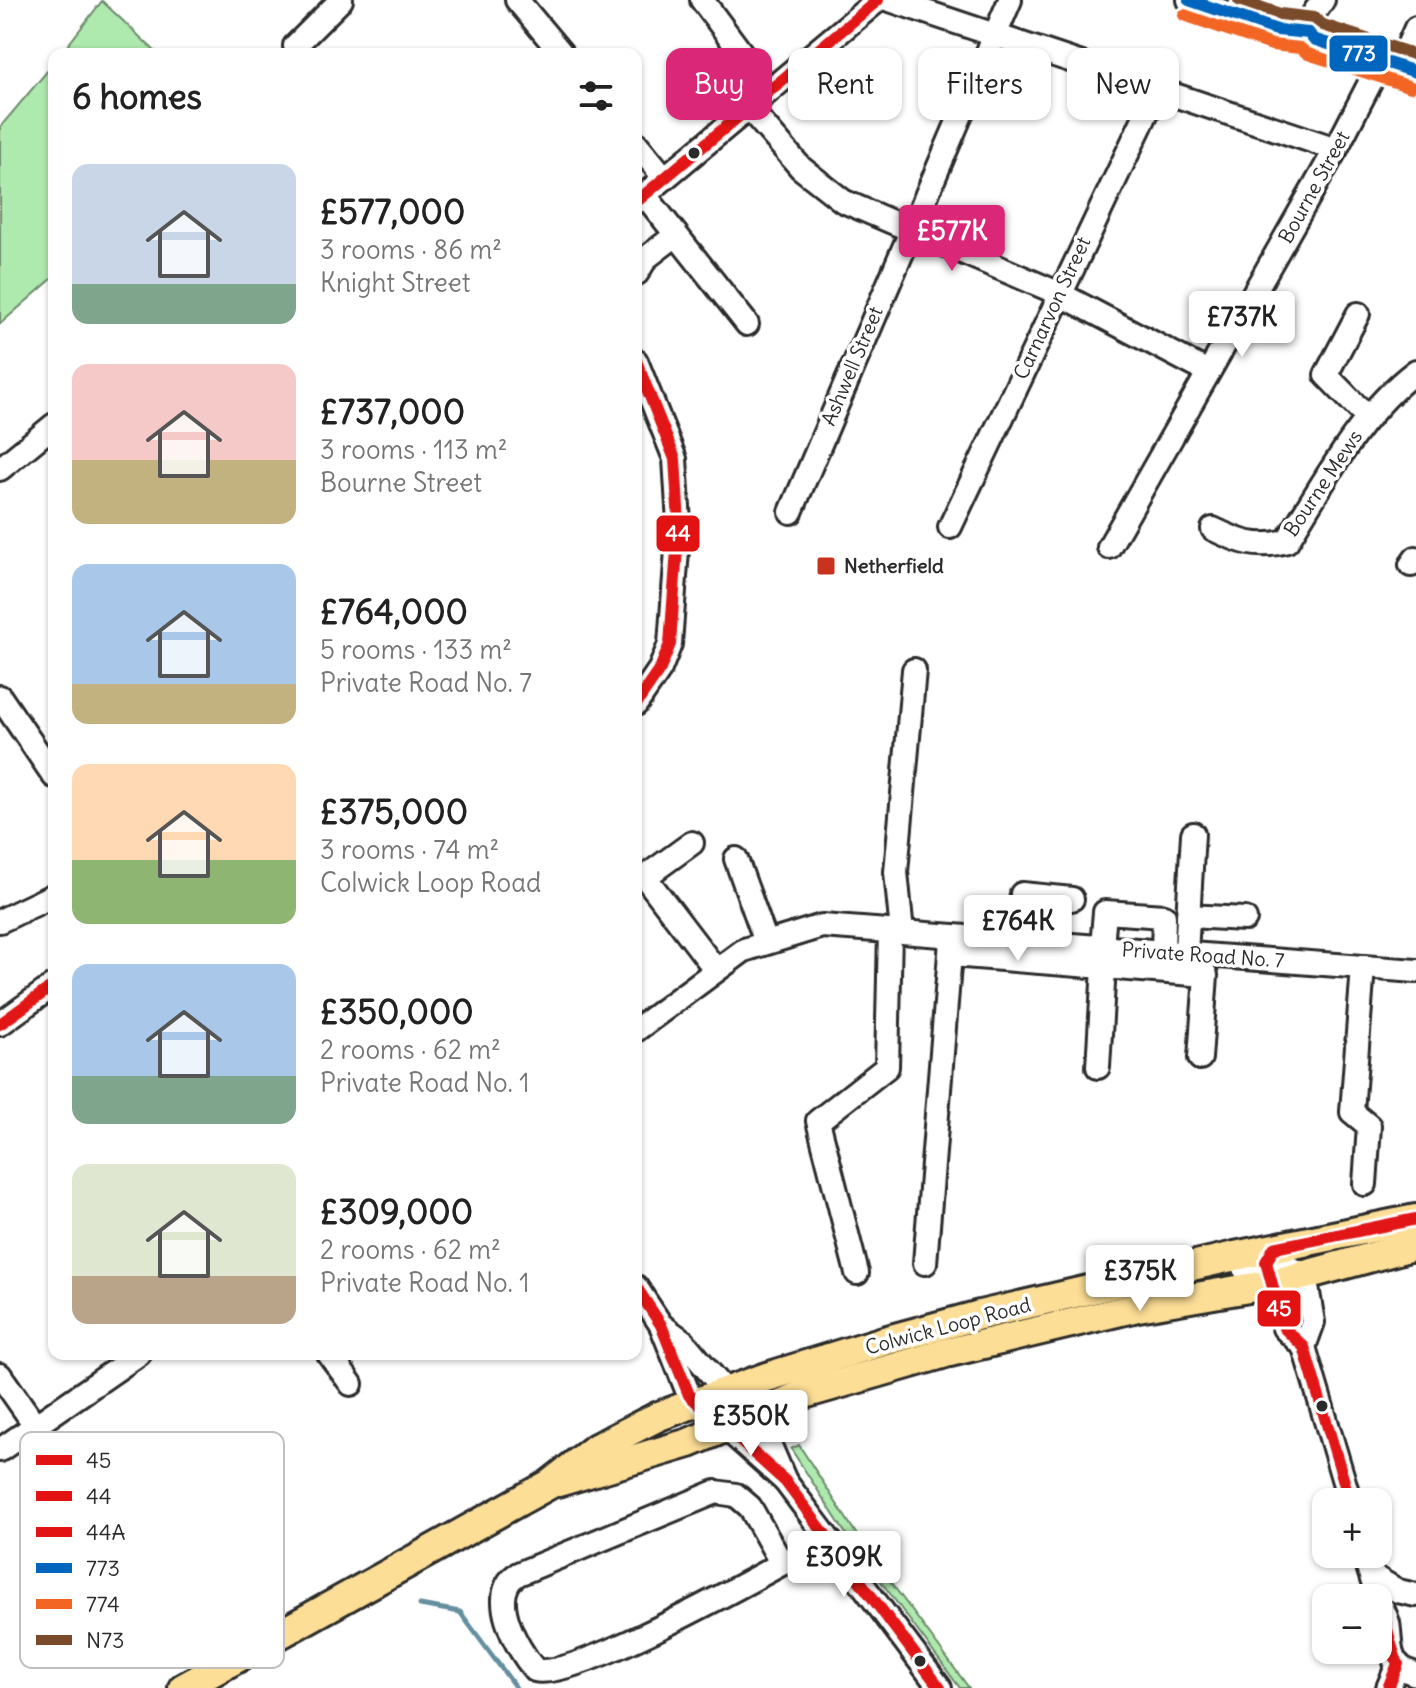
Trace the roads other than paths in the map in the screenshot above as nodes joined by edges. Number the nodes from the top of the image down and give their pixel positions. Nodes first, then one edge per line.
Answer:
1 (341, 0) edge
2 (517, 0) edge
3 (702, 0) edge
4 (890, 0) edge
5 (1010, 0) edge
6 (1189, 0) edge
7 (1323, 0) edge
8 (869, 3) edge
9 (1416, 28) edge
10 (1309, 33) junction
11 (993, 37) junction
12 (295, 46) dead end
13 (557, 48) edge
14 (738, 48) edge
15 (1067, 61) edge
16 (1407, 69) edge
17 (1374, 75) dead end
18 (772, 87) edge
19 (1179, 98) edge
20 (732, 120) edge
21 (760, 120) edge
22 (1143, 120) edge
23 (1336, 149) junction
24 (642, 150) edge
25 (663, 176) junction
26 (642, 196) edge
27 (642, 200) edge
28 (910, 229) junction
29 (676, 235) junction
30 (642, 265) edge
31 (1058, 293) junction
32 (1358, 314) dead end
33 (747, 324) dead end
34 (1416, 371) edge
35 (1208, 372) junction
36 (642, 376) edge
37 (1367, 417) junction
38 (48, 430) edge
39 (0, 469) edge
40 (791, 512) dead end
41 (950, 527) dead end
42 (1213, 529) dead end
43 (1109, 547) dead end
44 (914, 670) dead end
45 (642, 695) edge
46 (4, 711) edge
47 (48, 768) edge
48 (1193, 834) dead end
49 (692, 843) dead end
50 (736, 859) dead end
51 (642, 872) edge
52 (642, 878) edge
53 (48, 898) edge
54 (1072, 899) dead end
55 (1188, 916) junction
56 (1245, 919) dead end
57 (0, 921) edge
58 (896, 931) junction
59 (1018, 940) junction
60 (766, 942) junction
61 (951, 945) junction
62 (1163, 952) junction
63 (1186, 953) junction
64 (1103, 957) junction
65 (1363, 967) junction
66 (716, 970) junction
67 (1416, 971) edge
68 (48, 989) edge
69 (0, 1024) edge
70 (642, 1026) edge
71 (1200, 1058) dead end
72 (1098, 1067) dead end
73 (1365, 1184) dead end
74 (1416, 1219) edge
75 (1416, 1245) edge
76 (925, 1263) dead end
77 (1271, 1265) junction
78 (857, 1273) dead end
79 (1305, 1275) junction
80 (642, 1296) edge
81 (661, 1325) junction
82 (1304, 1347) junction
83 (130, 1360) edge
84 (333, 1360) edge
85 (0, 1375) edge
86 (351, 1384) dead end
87 (726, 1393) junction
88 (698, 1404) junction
89 (735, 1423) junction
90 (35, 1425) junction
91 (25, 1432) edge
92 (20, 1436) edge
93 (0, 1450) edge
94 (550, 1484) junction
95 (1346, 1488) edge
96 (827, 1539) junction
97 (782, 1564) junction
98 (1372, 1568) edge
99 (1416, 1597) edge
100 (1392, 1618) edge
101 (284, 1632) edge
102 (1392, 1648) edge
103 (219, 1668) edge
104 (1407, 1669) edge
105 (1416, 1683) edge
106 (183, 1688) edge
107 (940, 1688) edge
108 (1388, 1688) edge
109 (1405, 1688) edge

1 - 12 street
2 - 13 street
3 - 14 street
4 - 11 street
5 - 11 street, Ashwell Street
6 - 10 street
7 - 10 street
8 - 18 street
9 - 16 street
10 - 16 street
11 - 15 street
11 - 28 street, Ashwell Street
17 - 23 street, Bourne Street
19 - 23 street
20 - 25 street
21 - 28 street
22 - 31 street, Carnarvon Street
23 - 35 street, Bourne Street
24 - 25 street
25 - 26 street
27 - 29 street
28 - 31 street
28 - 40 street, Ashwell Street
29 - 30 street
29 - 33 street
31 - 35 street
31 - 41 street, Carnarvon Street
32 - 37 street
34 - 37 street, Bourne Mews
35 - 43 street, Bourne Street
36 - 45 street
37 - 42 street, Bourne Mews
38 - 39 street
44 - 58 street
46 - 47 street
48 - 55 street
49 - 51 street
50 - 60 street
52 - 66 street
53 - 57 street
54 - 59 street
55 - 56 street
55 - 63 street
58 - 60 street, Private Road No. 7
58 - 61 street, Private Road No. 7
58 - 78 street
59 - 61 street, Private Road No. 7
59 - 64 street, Private Road No. 7
60 - 66 street, Private Road No. 7
61 - 64 street
61 - 76 street
62 - 63 street, Private Road No. 7
62 - 64 street, Private Road No. 7
62 - 64 street
63 - 65 street, Private Road No. 7
64 - 71 street
64 - 72 street
65 - 67 street, Private Road No. 7
65 - 73 street
66 - 70 street, Private Road No. 7
68 - 69 street
74 - 77 main road, Colwick Loop Road
75 - 79 main road, Colwick Loop Road
77 - 79 main road, Colwick Loop Road
77 - 82 street
77 - 87 main road, Colwick Loop Road
77 - 89 main road, Colwick Loop Road
79 - 82 street
80 - 81 street
81 - 87 street
81 - 88 street
82 - 95 street
83 - 90 street
84 - 86 street
85 - 90 street
87 - 88 main road, Colwick Loop Road
87 - 89 street
88 - 89 street
88 - 94 main road, Colwick Loop Road
89 - 94 main road, Colwick Loop Road
89 - 96 street
90 - 91 street
92 - 93 street
94 - 101 main road, Colwick Loop Road
96 - 97 street
96 - 107 street
97 - 97 street
98 - 99 street
99 - 100 street
102 - 104 street
103 - 106 main road, Colwick Loop Road
104 - 108 street
105 - 109 street

